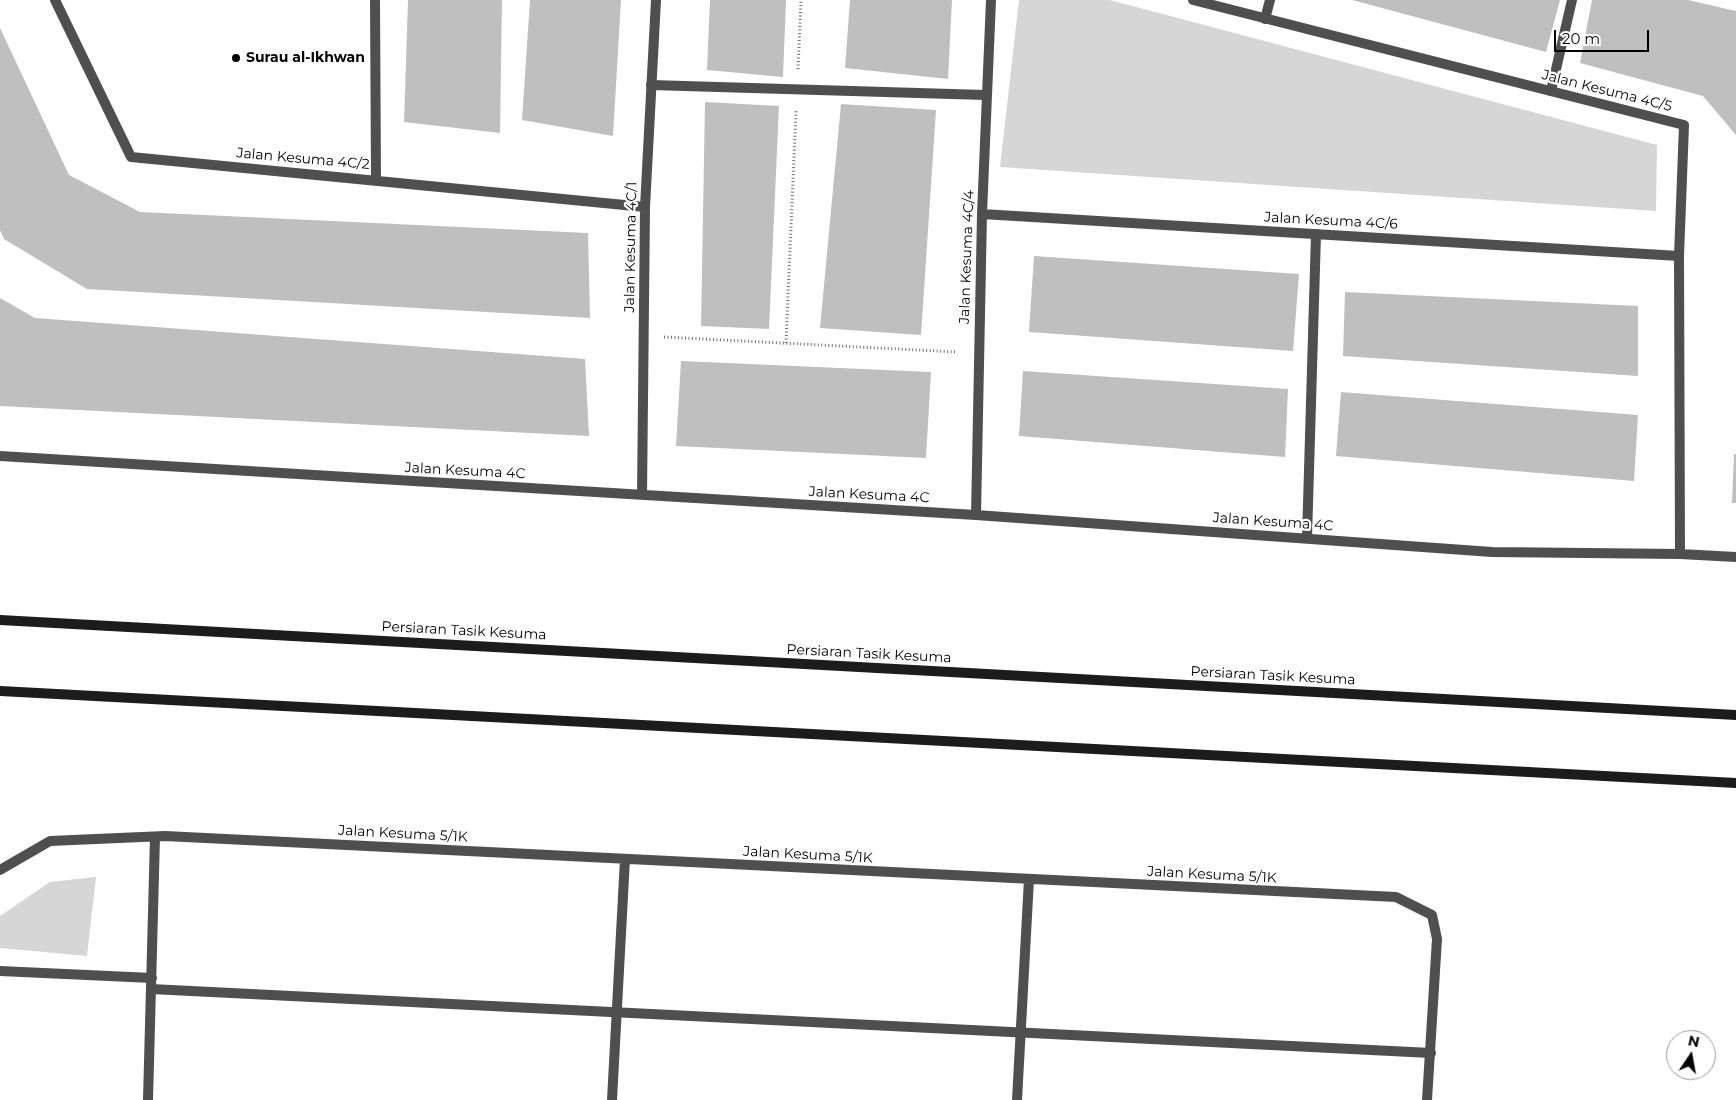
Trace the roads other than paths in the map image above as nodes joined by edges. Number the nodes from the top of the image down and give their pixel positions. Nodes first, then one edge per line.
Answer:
1 (55, 0) edge
2 (375, 0) edge
3 (656, 0) edge
4 (991, 0) edge
5 (1193, 0) edge
6 (1270, 0) edge
7 (1572, 0) edge
8 (1265, 18) junction
9 (652, 85) junction
10 (1551, 91) junction
11 (986, 96) junction
12 (376, 180) junction
13 (644, 207) junction
14 (982, 214) junction
15 (1316, 234) junction
16 (1679, 256) junction
17 (0, 456) edge
18 (642, 495) junction
19 (976, 515) junction
20 (1307, 538) junction
21 (1680, 554) junction
22 (1736, 557) edge
23 (0, 620) edge
24 (0, 691) edge
25 (1736, 715) edge
26 (1736, 783) edge
27 (155, 837) junction
28 (625, 859) junction
29 (0, 870) edge
30 (1029, 879) junction
31 (0, 972) edge
32 (152, 978) junction
33 (151, 989) junction
34 (616, 1012) junction
35 (1021, 1032) junction
36 (1431, 1053) junction
37 (148, 1100) edge
38 (612, 1100) edge
39 (1017, 1100) edge
40 (1427, 1100) edge

1 - 12 street, Jalan Kesuma 4C/2
2 - 12 street
3 - 9 street, Jalan Kesuma 4C/1
4 - 11 street, Jalan Kesuma 4C/4
5 - 8 street, Jalan Kesuma 4C/5
6 - 8 street
7 - 10 street
8 - 10 street, Jalan Kesuma 4C/5
9 - 11 street
9 - 13 street, Jalan Kesuma 4C/1
10 - 16 street, Jalan Kesuma 4C/5
11 - 14 street, Jalan Kesuma 4C/4
12 - 13 street, Jalan Kesuma 4C/2
13 - 18 street, Jalan Kesuma 4C/1
14 - 15 street, Jalan Kesuma 4C/6
14 - 19 street, Jalan Kesuma 4C/4
15 - 16 street, Jalan Kesuma 4C/6
15 - 20 street
16 - 21 street, Jalan Kesuma 4C/5
17 - 18 street, Jalan Kesuma 4C
18 - 19 street, Jalan Kesuma 4C
19 - 20 street, Jalan Kesuma 4C
20 - 21 street, Jalan Kesuma 4C
21 - 22 street, Jalan Kesuma 4C
23 - 25 street, Persiaran Tasik Kesuma
24 - 26 street
27 - 28 street, Jalan Kesuma 5/1K
27 - 29 street, Jalan Kesuma 5/1K
27 - 32 street
28 - 30 street, Jalan Kesuma 5/1K
28 - 34 street
30 - 35 street
30 - 36 street, Jalan Kesuma 5/1K
31 - 32 street
32 - 33 street
33 - 34 street
33 - 37 street
34 - 35 street
34 - 38 street
35 - 36 street
35 - 39 street
36 - 40 street, Jalan Kesuma 5/1K

